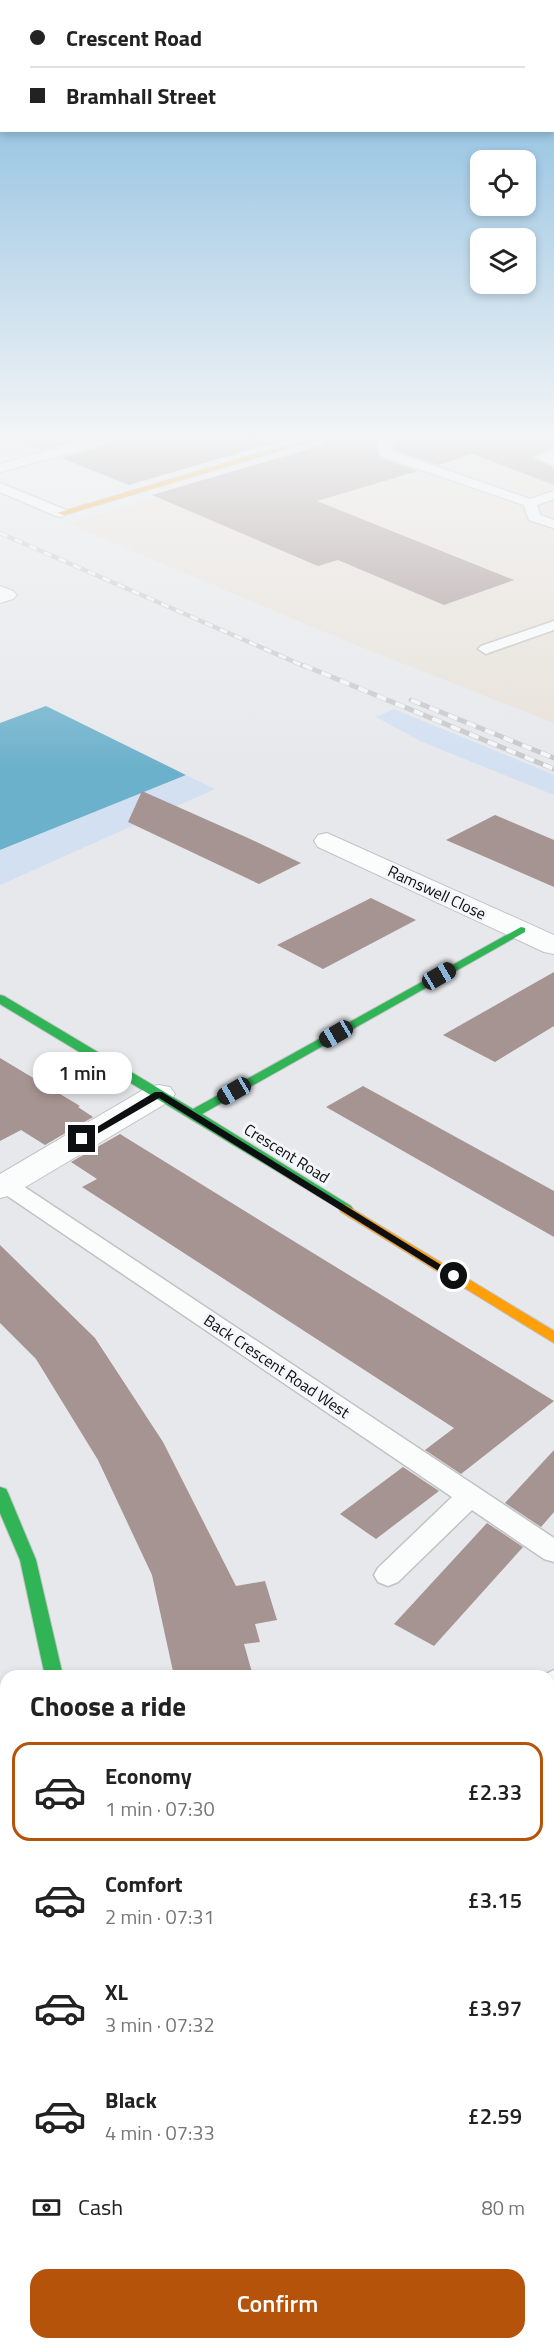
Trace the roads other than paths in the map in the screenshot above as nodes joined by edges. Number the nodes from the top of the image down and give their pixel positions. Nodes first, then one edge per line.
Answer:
1 (0, 592) edge
2 (0, 597) edge
3 (554, 625) edge
4 (486, 649) dead end
5 (381, 839) dead end
6 (327, 841) dead end
7 (353, 853) junction
8 (520, 930) junction
9 (554, 946) edge
10 (0, 999) edge
11 (159, 1094) junction
12 (193, 1114) junction
13 (2, 1184) edge
14 (554, 1338) edge
15 (0, 1492) edge
16 (470, 1496) junction
17 (554, 1552) edge
18 (388, 1575) dead end
19 (53, 1670) edge

1 - 2 street
3 - 4 lane
5 - 7 street
6 - 7 street, Ramswell Close
7 - 8 street, Ramswell Close
8 - 9 street, Ramswell Close
8 - 12 street
10 - 11 street, Crescent Road
11 - 12 street, Crescent Road
11 - 13 street
12 - 14 street, Crescent Road
13 - 16 lane, Back Crescent Road West
15 - 19 street
16 - 17 lane, Back Crescent Road West
16 - 18 lane

